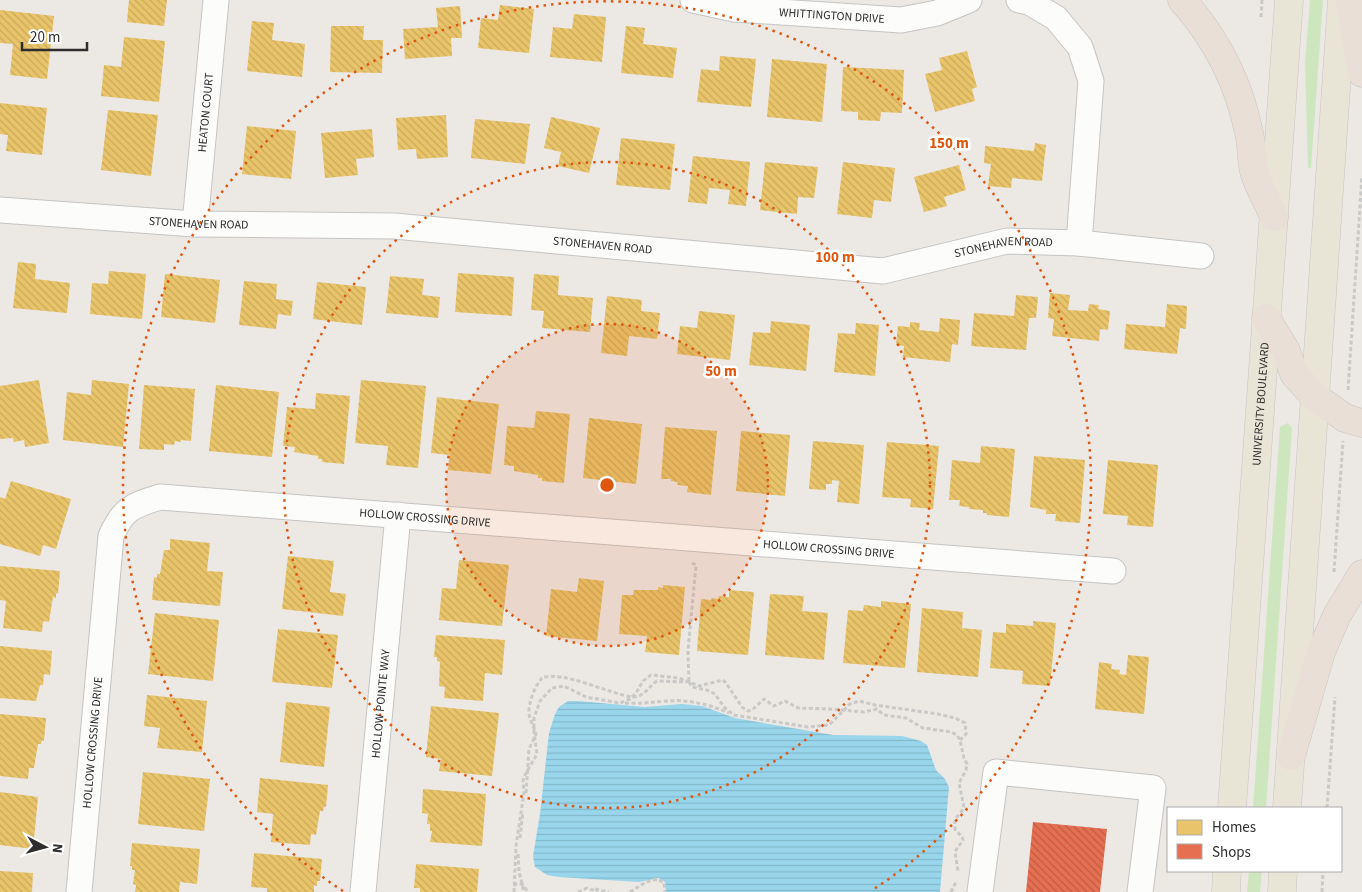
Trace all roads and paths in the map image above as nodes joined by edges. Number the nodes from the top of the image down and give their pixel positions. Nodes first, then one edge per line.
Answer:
1 (216, 0) edge
2 (693, 0) edge
3 (969, 0) edge
4 (1019, 0) edge
5 (1182, 0) edge
6 (1289, 0) edge
7 (1342, 0) edge
8 (1350, 0) edge
9 (1362, 73) edge
10 (1362, 176) edge
11 (0, 210) edge
12 (1274, 217) junction
13 (195, 224) junction
14 (1079, 243) junction
15 (1201, 256) dead end
16 (1266, 318) junction
17 (1315, 397) junction
18 (1354, 421) edge
19 (398, 515) junction
20 (685, 538) junction
21 (1113, 571) dead end
22 (1362, 574) edge
23 (1334, 579) dead end
24 (689, 682) junction
25 (1335, 696) dead end
26 (632, 697) junction
27 (619, 703) junction
28 (844, 711) junction
29 (734, 715) junction
30 (534, 727) junction
31 (534, 739) junction
32 (960, 740) junction
33 (1291, 756) junction
34 (528, 770) junction
35 (1232, 807) edge
36 (1288, 807) edge
37 (1328, 807) edge
38 (1283, 872) edge
39 (1323, 872) edge
40 (514, 885) junction
41 (523, 885) junction
42 (591, 889) junction
43 (79, 892) edge
44 (363, 892) edge
45 (514, 892) edge
46 (522, 892) edge
47 (528, 892) edge
48 (578, 892) edge
49 (598, 892) edge
50 (609, 892) edge
51 (630, 892) edge
52 (665, 892) edge
53 (951, 892) edge
54 (980, 892) edge
55 (1140, 892) edge
56 (1282, 892) edge
57 (1322, 892) edge

1 - 13 street, HEATON COURT
2 - 3 street, WHITTINGTON DRIVE
4 - 14 street
5 - 12 highway
6 - 12 main road, UNIVERSITY BOULEVARD
7 - 17 main road
8 - 9 highway
10 - 18 path
11 - 13 street, STONEHAVEN ROAD
12 - 16 main road, UNIVERSITY BOULEVARD
13 - 14 street, STONEHAVEN ROAD
14 - 15 street, STONEHAVEN ROAD
16 - 17 highway
16 - 35 main road, UNIVERSITY BOULEVARD
17 - 18 highway
17 - 33 main road
18 - 23 path
19 - 20 street, HOLLOW CROSSING DRIVE
19 - 43 street, HOLLOW CROSSING DRIVE
19 - 44 street, HOLLOW POINTE WAY
20 - 21 street, HOLLOW CROSSING DRIVE
20 - 24 path
22 - 33 highway
24 - 26 path
24 - 26 path
24 - 28 path
24 - 29 path
25 - 37 path
26 - 27 path
26 - 30 path
27 - 29 path
27 - 30 path
28 - 29 path
28 - 32 path
28 - 32 path
30 - 31 path
31 - 34 path
31 - 34 path
32 - 53 path
33 - 36 main road
34 - 40 path
34 - 41 path
38 - 56 main road
39 - 57 path
40 - 41 path
40 - 45 path
41 - 46 path
41 - 47 path
42 - 48 path
42 - 49 path
42 - 50 path
51 - 52 path
54 - 55 street

